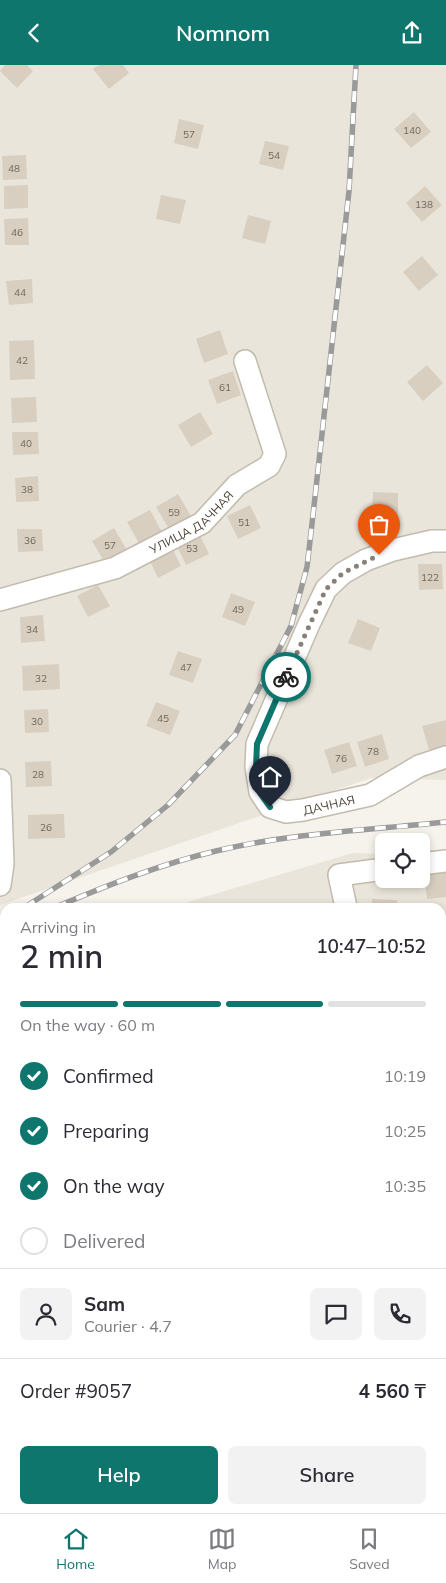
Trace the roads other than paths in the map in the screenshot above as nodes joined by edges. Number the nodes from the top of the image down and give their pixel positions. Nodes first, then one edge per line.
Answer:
1 (245, 361) dead end
2 (446, 541) edge
3 (0, 600) edge
4 (446, 757) edge
5 (0, 780) edge
6 (446, 861) edge
7 (430, 863) edge
8 (375, 870) edge
9 (0, 885) edge
10 (345, 903) edge

1 - 3 street, УЛИЦА ДАЧНАЯ
2 - 4 street, ДАЧНАЯ
5 - 9 street
6 - 7 street
8 - 10 street

